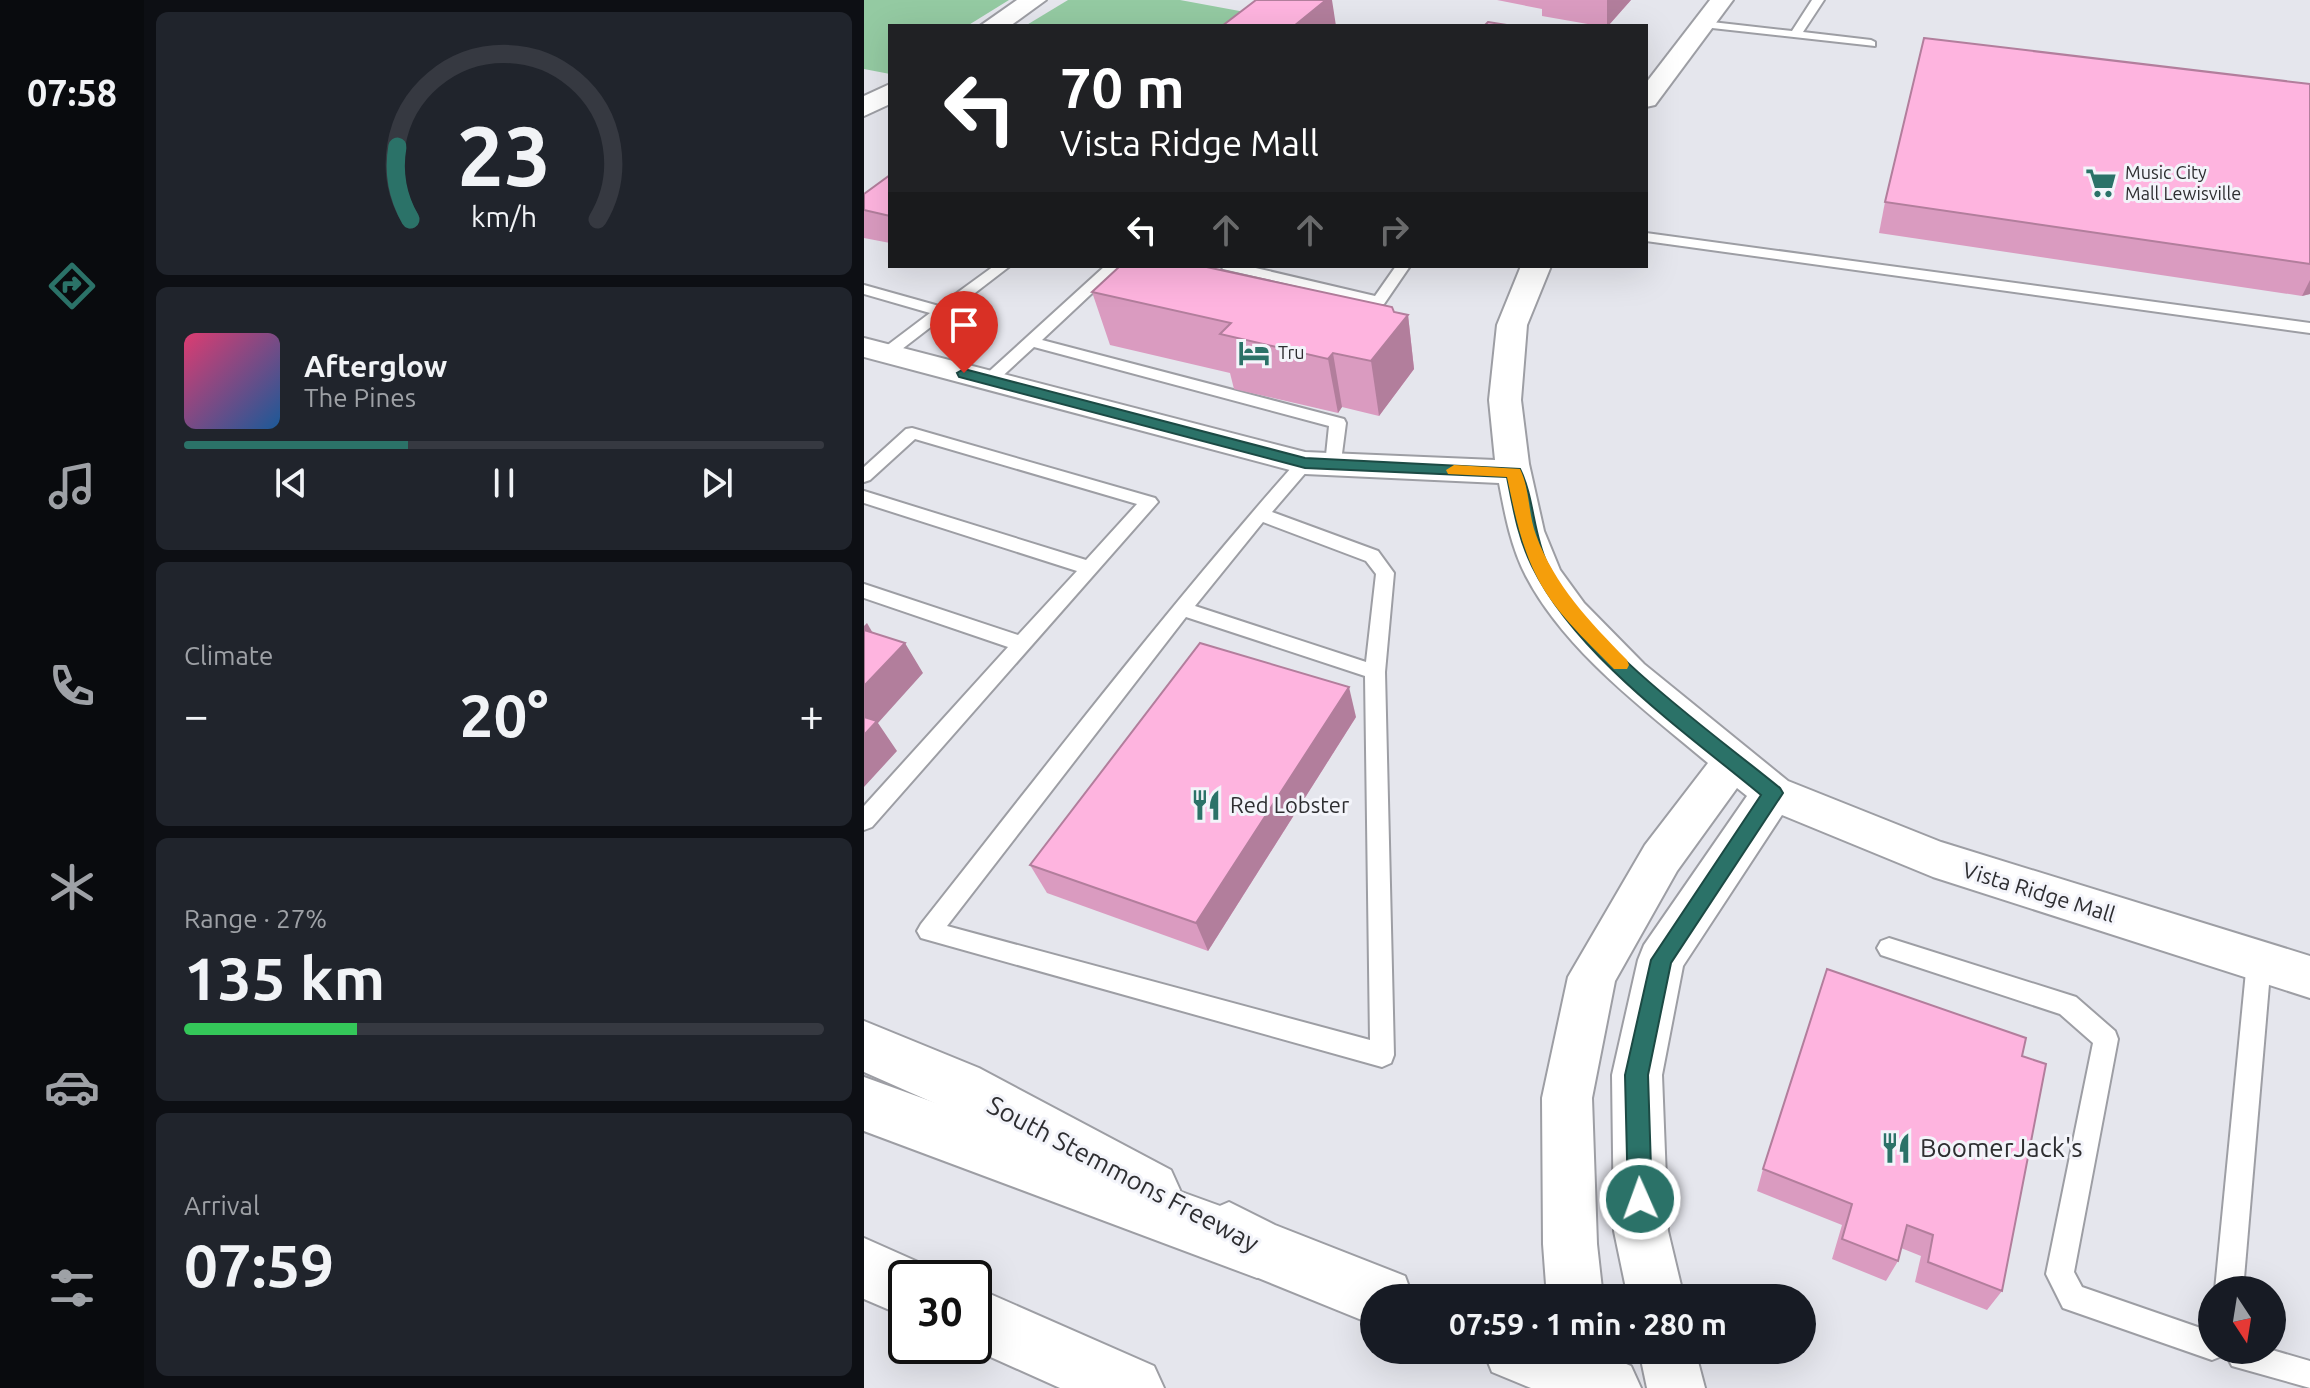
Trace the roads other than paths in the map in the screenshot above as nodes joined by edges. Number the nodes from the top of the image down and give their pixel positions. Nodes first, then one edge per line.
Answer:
1 (1034, 0) edge
2 (1722, 0) edge
3 (1818, 0) edge
4 (996, 24) edge
5 (1703, 24) junction
6 (1796, 34) junction
7 (1871, 44) dead end
8 (1648, 97) edge
9 (1648, 237) edge
10 (1000, 268) edge
11 (1112, 268) edge
12 (1237, 268) edge
13 (1402, 268) edge
14 (1535, 268) edge
15 (864, 289) edge
16 (942, 312) junction
17 (2310, 328) edge
18 (1031, 342) junction
19 (872, 357) edge
20 (989, 380) junction
21 (1319, 464) junction
22 (1514, 472) junction
23 (864, 476) edge
24 (864, 497) edge
25 (1259, 514) junction
26 (1090, 568) junction
27 (864, 591) edge
28 (1183, 609) junction
29 (1022, 644) junction
30 (1375, 672) junction
31 (1733, 762) junction
32 (1773, 793) junction
33 (864, 821) edge
34 (1889, 948) dead end
35 (2259, 961) junction
36 (2310, 977) edge
37 (864, 1046) edge
38 (864, 1104) edge
39 (1257, 1248) junction
40 (864, 1268) edge
41 (2230, 1276) edge
42 (888, 1279) edge
43 (1574, 1284) edge
44 (1653, 1284) edge
45 (1360, 1289) edge
46 (992, 1326) edge
47 (2198, 1341) edge
48 (1562, 1364) edge
49 (1670, 1364) edge
50 (2274, 1364) edge
51 (1590, 1372) edge
52 (2310, 1375) edge
53 (1132, 1388) edge
54 (1676, 1388) edge

1 - 4 main road
2 - 5 street
3 - 6 lane
5 - 6 lane
5 - 8 street
6 - 7 lane
9 - 17 lane
10 - 16 lane
11 - 18 lane
12 - 13 lane
14 - 22 street, Vista Ridge Mall
15 - 16 lane
16 - 19 lane
18 - 20 lane
18 - 21 lane
19 - 20 street
20 - 21 street
21 - 22 street
21 - 25 lane
22 - 31 street, Vista Ridge Mall
23 - 26 lane
24 - 26 lane
25 - 28 lane
25 - 30 lane
26 - 29 lane
27 - 29 lane
28 - 30 lane
28 - 30 lane
29 - 33 lane
31 - 32 street, Vista Ridge Mall
31 - 43 street
32 - 35 street, Vista Ridge Mall
32 - 44 street
34 - 47 lane
35 - 36 street, Vista Ridge Mall
35 - 41 lane
37 - 39 main road, South Stemmons Freeway
38 - 39 main road
39 - 45 main road, South Stemmons Freeway
40 - 42 main road
46 - 53 main road
48 - 51 main road
49 - 54 street
50 - 52 lane

